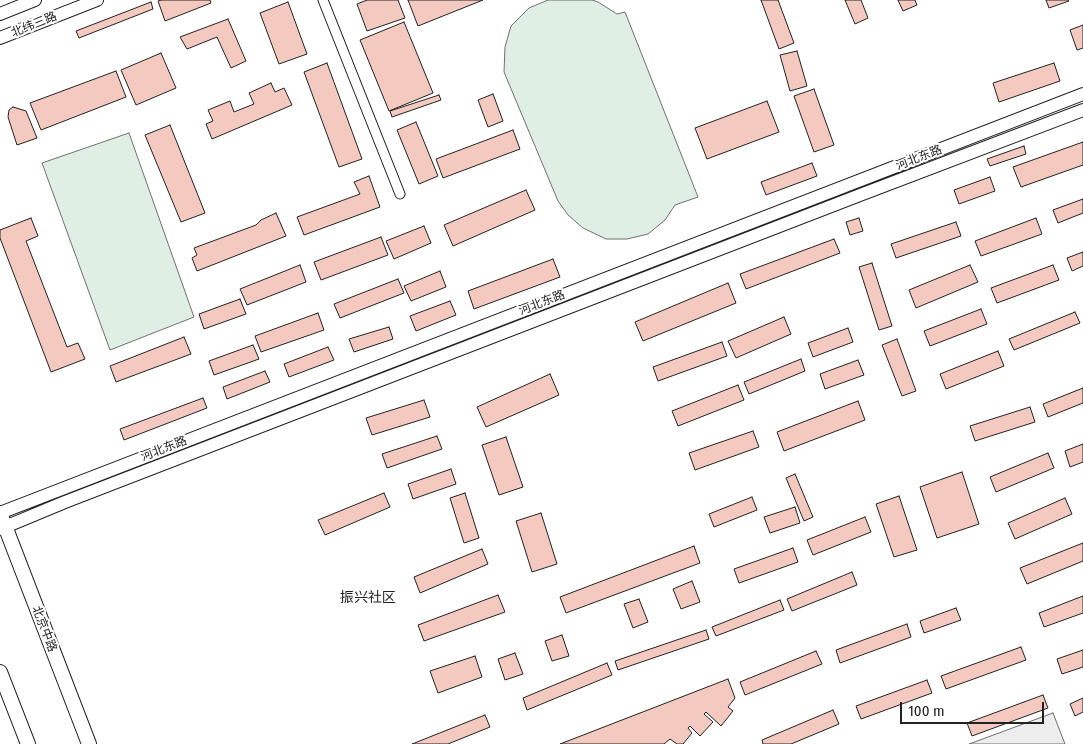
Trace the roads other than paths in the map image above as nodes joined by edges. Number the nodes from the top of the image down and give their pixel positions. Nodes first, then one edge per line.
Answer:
1 (35, 0) edge
2 (97, 0) edge
3 (323, 0) edge
4 (0, 14) edge
5 (0, 38) edge
6 (1083, 94) edge
7 (1083, 110) edge
8 (400, 194) dead end
9 (0, 513) edge
10 (3, 528) edge
11 (0, 672) edge
12 (28, 744) edge
13 (88, 744) edge

1 - 4 main road, 北纬三路
2 - 5 main road, 北纬三路
3 - 8 street
6 - 9 main road, 河北东路
7 - 10 main road
9 - 10 main road, 北京中路
10 - 13 main road, 北京中路
11 - 12 main road

